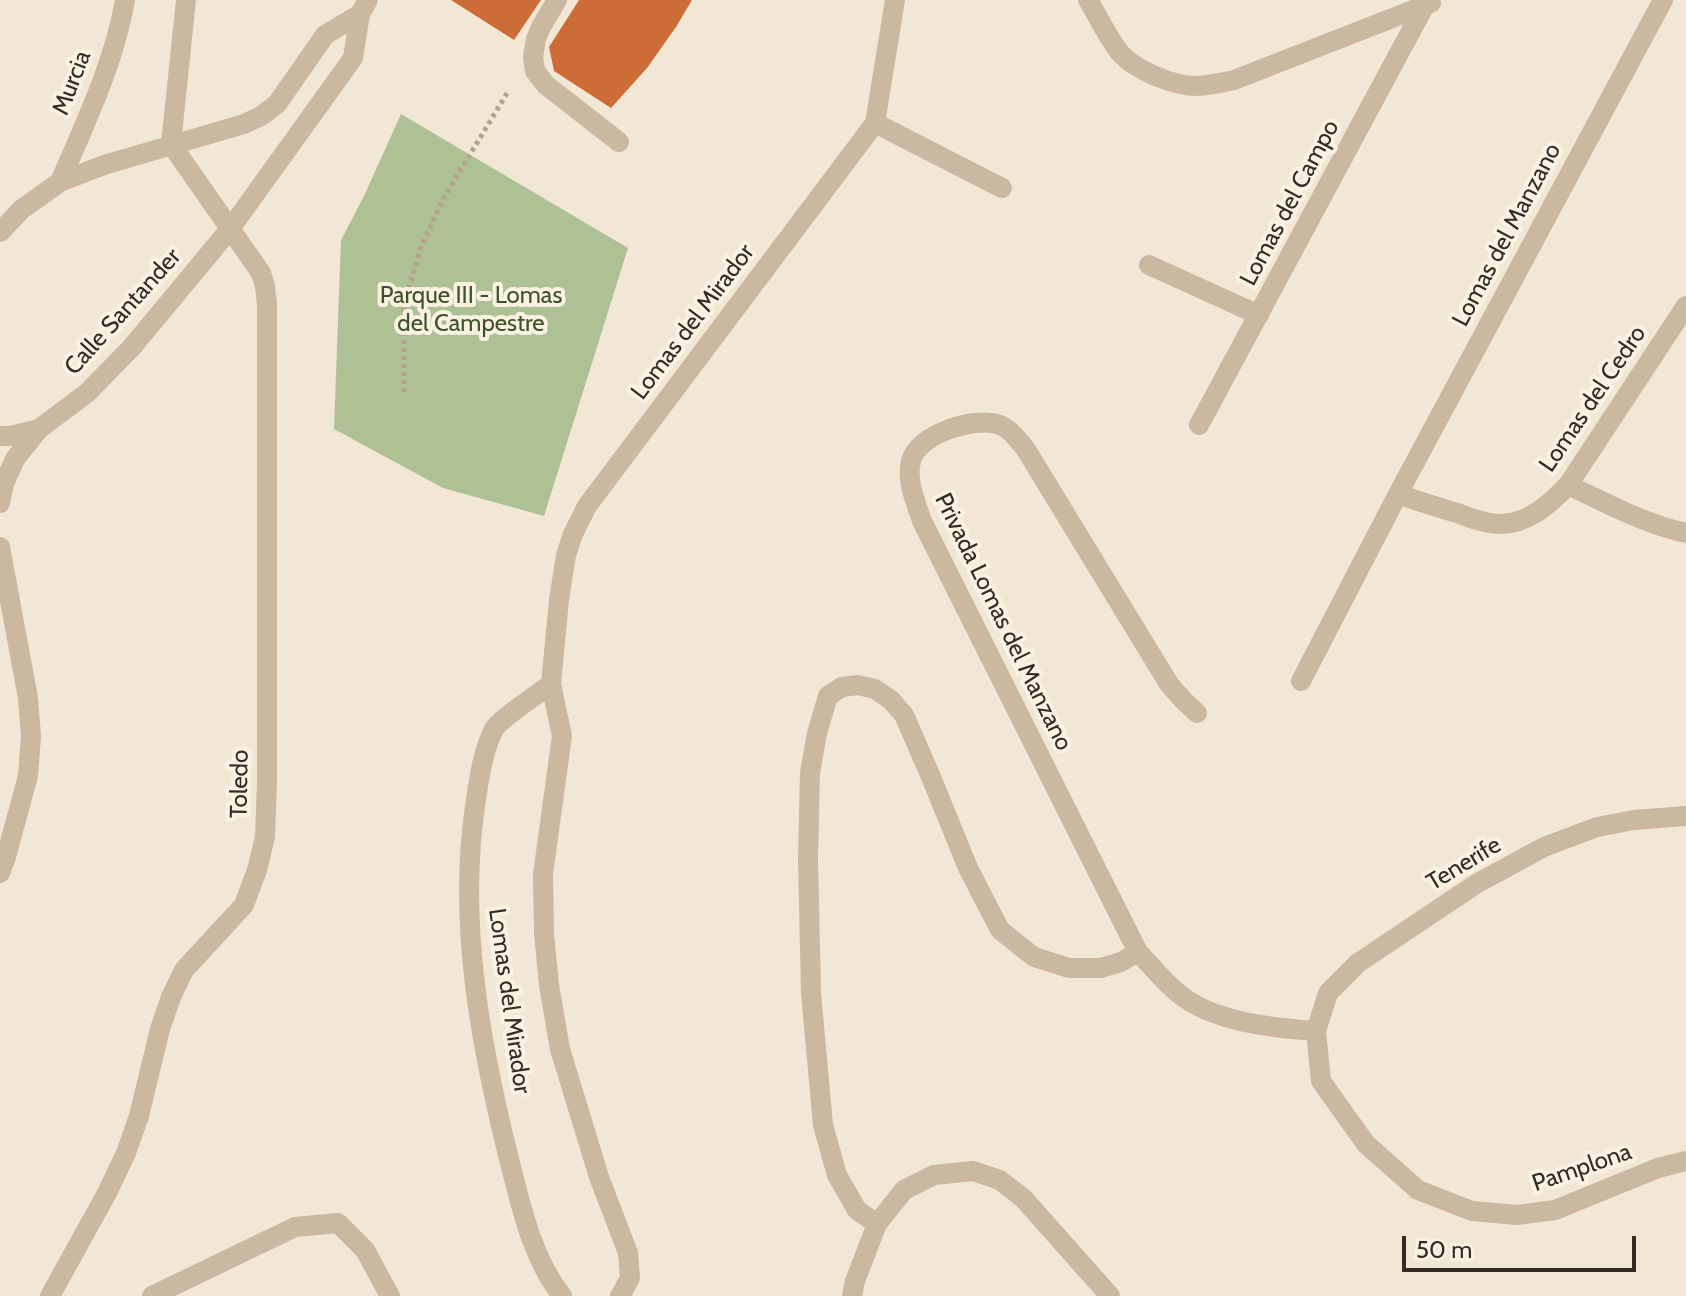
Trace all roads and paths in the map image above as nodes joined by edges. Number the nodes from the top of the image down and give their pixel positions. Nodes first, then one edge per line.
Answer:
1 (125, 0) edge
2 (186, 0) edge
3 (557, 0) edge
4 (895, 0) edge
5 (1088, 0) edge
6 (1663, 0) edge
7 (1432, 2) edge
8 (364, 7) edge
9 (509, 90) dead end
10 (875, 123) junction
11 (619, 142) dead end
12 (171, 144) junction
13 (60, 182) junction
14 (1002, 188) dead end
15 (230, 229) junction
16 (0, 232) edge
17 (1149, 265) dead end
18 (1686, 306) edge
19 (1259, 315) junction
20 (404, 392) dead end
21 (1199, 425) dead end
22 (39, 429) junction
23 (0, 436) edge
24 (1568, 485) junction
25 (1398, 494) junction
26 (0, 503) edge
27 (1686, 533) edge
28 (0, 547) edge
29 (1301, 681) dead end
30 (551, 684) junction
31 (1197, 713) dead end
32 (1686, 816) edge
33 (2, 861) edge
34 (1138, 952) junction
35 (1316, 1031) junction
36 (1686, 1161) edge
37 (877, 1224) junction
38 (50, 1296) edge
39 (152, 1296) edge
40 (390, 1296) edge
41 (562, 1296) edge
42 (620, 1296) edge
43 (852, 1296) edge
44 (1110, 1296) edge

1 - 13 street, Murcia
2 - 12 street
3 - 11 street
4 - 10 street, Lomas del Mirador
5 - 7 street
6 - 25 street, Lomas del Manzano
7 - 19 street, Lomas del Campo
8 - 12 street
8 - 15 street, Calle Santander
9 - 20 path
10 - 14 street
10 - 30 street, Lomas del Mirador
12 - 13 street
12 - 15 street, Toledo
13 - 16 street
15 - 22 street, Calle Santander
15 - 38 street, Toledo
17 - 19 street
18 - 24 street, Lomas del Cedro
19 - 21 street, Lomas del Campo
22 - 23 street
22 - 26 street, Calle Santander
24 - 25 street, Lomas del Cedro
24 - 27 street
25 - 29 street
28 - 33 street
30 - 41 street, Lomas del Mirador
30 - 42 street, Lomas del Mirador
31 - 34 street, Privada Lomas del Manzano
32 - 35 street, Tenerife
34 - 35 street
34 - 37 street
35 - 36 street, Pamplona
37 - 43 street
37 - 44 street
39 - 40 street

